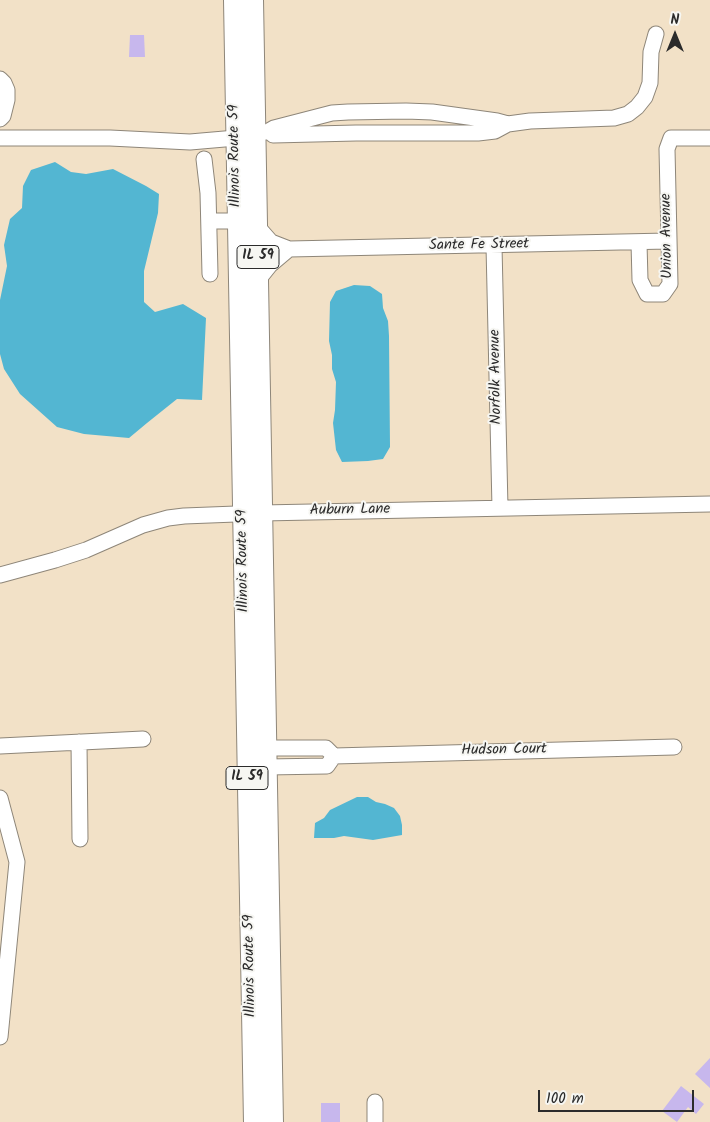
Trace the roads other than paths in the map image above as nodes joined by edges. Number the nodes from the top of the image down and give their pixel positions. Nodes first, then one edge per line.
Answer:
1 (234, 0) edge
2 (253, 0) edge
3 (656, 34) dead end
4 (0, 79) edge
5 (0, 121) edge
6 (508, 124) junction
7 (261, 132) junction
8 (6, 138) edge
9 (236, 138) junction
10 (710, 138) edge
11 (204, 160) dead end
12 (209, 221) junction
13 (238, 221) junction
14 (257, 226) junction
15 (668, 241) junction
16 (639, 243) junction
17 (494, 246) junction
18 (289, 249) junction
19 (210, 274) dead end
20 (258, 280) junction
21 (710, 504) edge
22 (500, 508) junction
23 (252, 513) junction
24 (0, 575) edge
25 (143, 739) dead end
26 (79, 742) junction
27 (0, 746) edge
28 (674, 748) dead end
29 (266, 758) junction
30 (0, 798) edge
31 (80, 839) dead end
32 (0, 1037) edge
33 (375, 1102) dead end
34 (254, 1122) edge
35 (273, 1122) edge
36 (375, 1122) edge

1 - 9 main road, Illinois Route 59 / IL 59
2 - 7 main road, Illinois Route 59 / IL 59
3 - 6 street
4 - 5 street
5 - 8 street
6 - 7 street
6 - 7 street
7 - 14 main road, Illinois Route 59 / IL 59
8 - 9 street
9 - 13 main road, Illinois Route 59 / IL 59
10 - 15 street, Union Avenue
11 - 12 street
12 - 13 street
12 - 19 street
13 - 23 main road, Illinois Route 59 / IL 59
14 - 18 street, Sante Fe Street
14 - 20 main road, Illinois Route 59 / IL 59
15 - 16 street, Sante Fe Street
15 - 16 street, Union Avenue
16 - 17 street, Sante Fe Street
17 - 18 street, Sante Fe Street
17 - 22 street, Norfolk Avenue
18 - 20 street
20 - 23 main road, Illinois Route 59 / IL 59
21 - 22 street, Auburn Lane
22 - 23 street, Auburn Lane
23 - 24 street, Auburn Lane
23 - 29 main road, Illinois Route 59 / IL 59
23 - 34 main road, Illinois Route 59 / IL 59
25 - 26 street
26 - 27 street
26 - 31 street
28 - 29 street, Hudson Court
29 - 35 main road, Illinois Route 59 / IL 59
30 - 32 street
33 - 36 street

